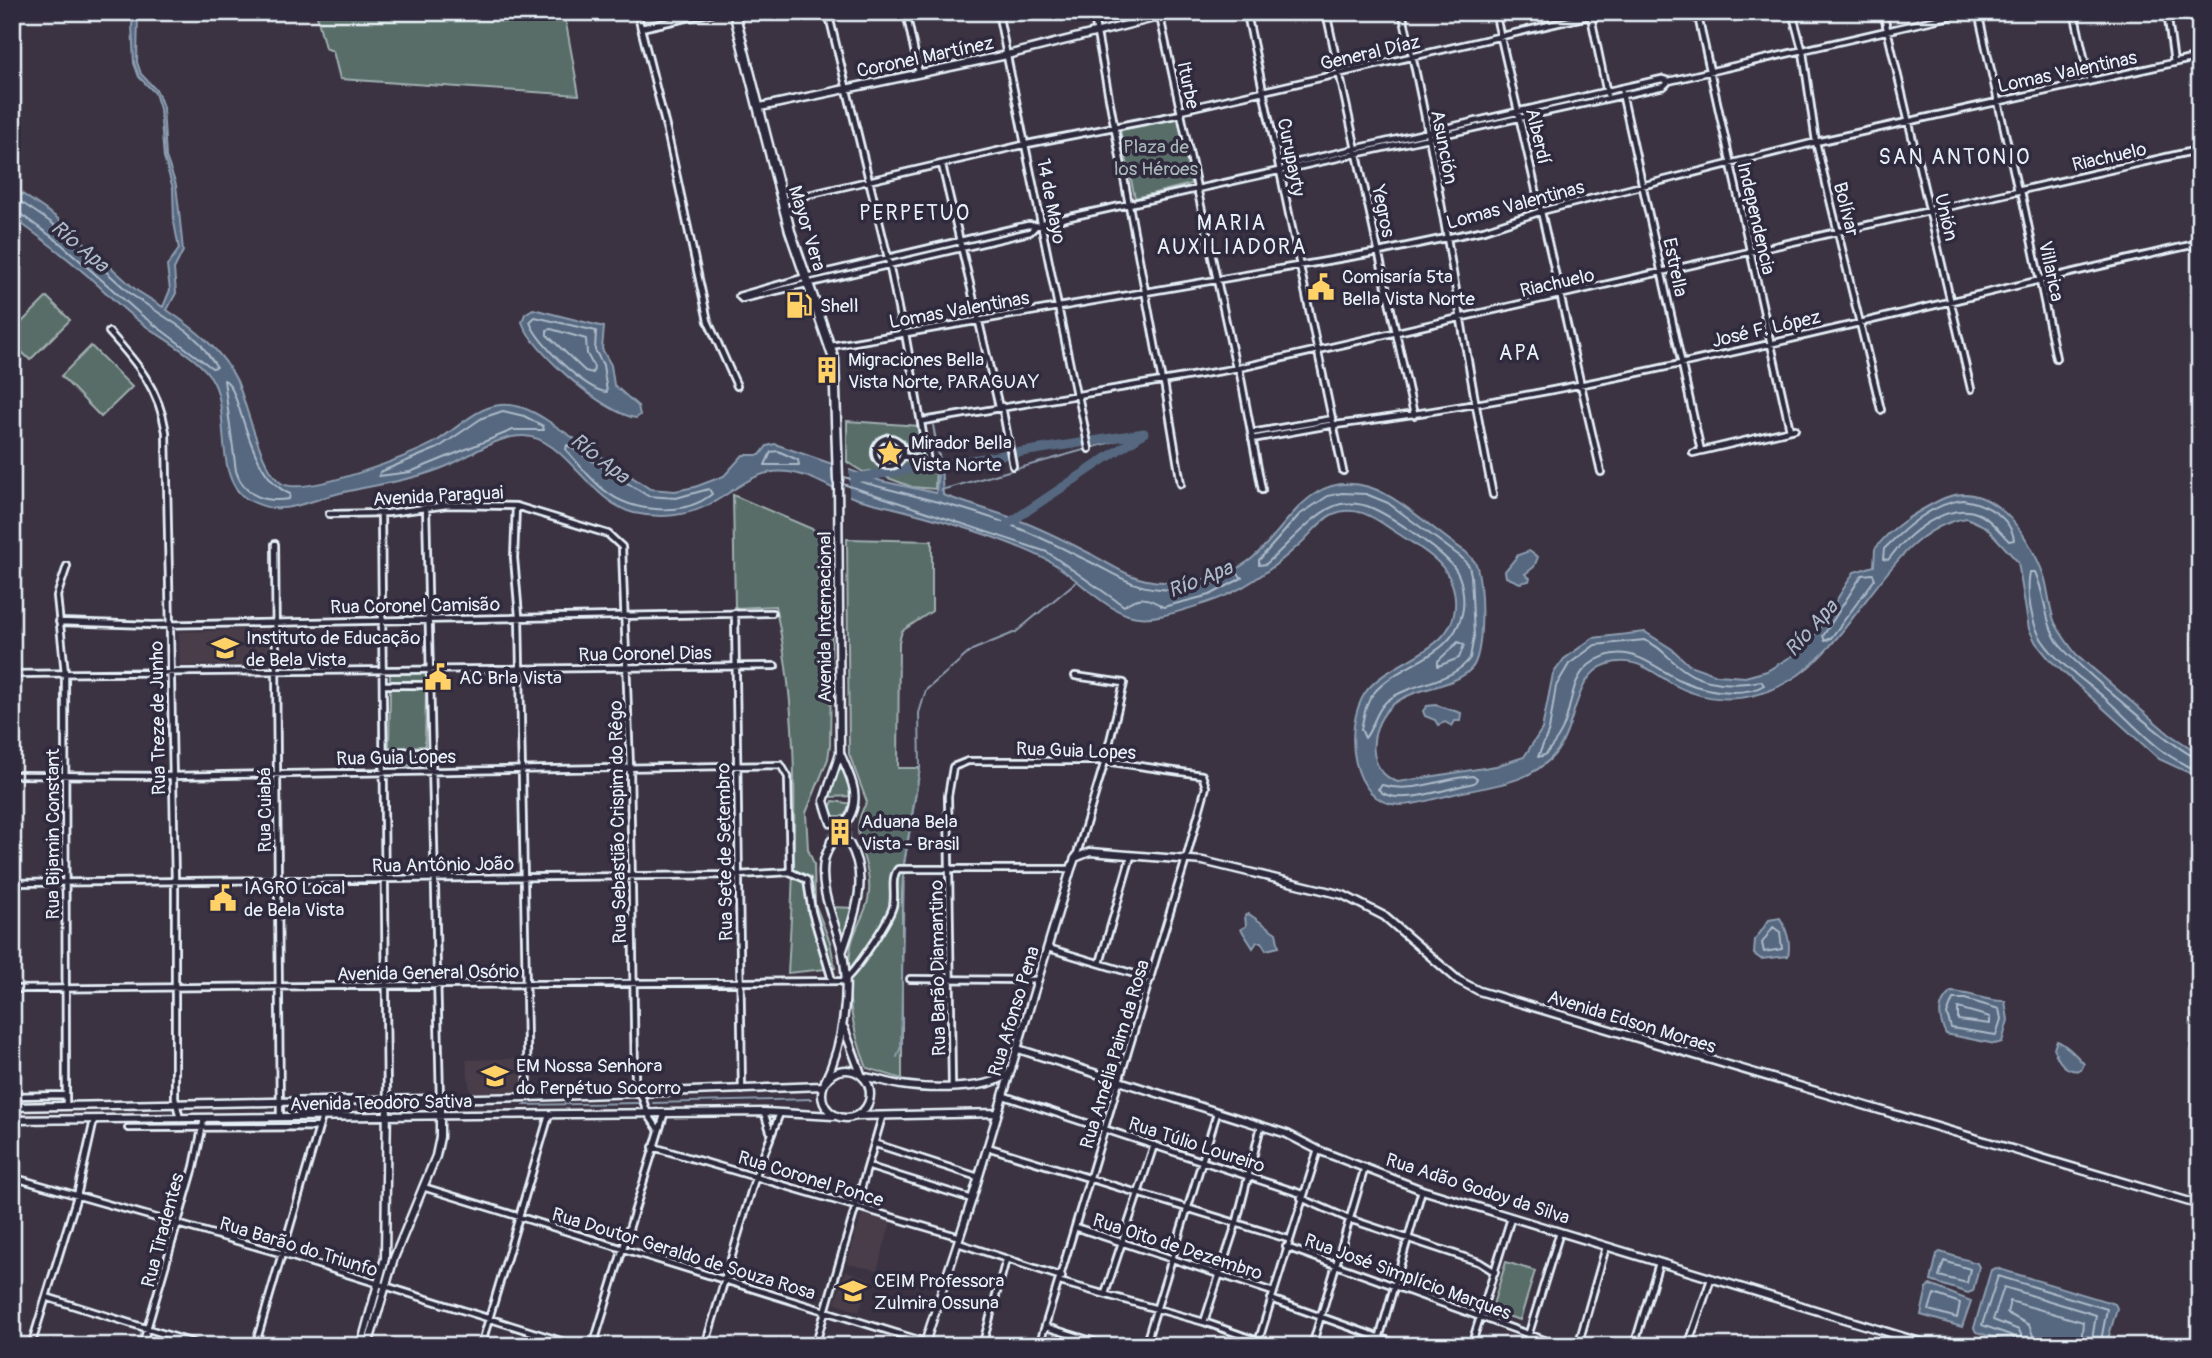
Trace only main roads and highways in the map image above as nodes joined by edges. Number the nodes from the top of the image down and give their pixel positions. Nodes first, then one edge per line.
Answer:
1 (734, 12) edge
2 (838, 480) road end

1 - 2 highway, Mayor Vera

